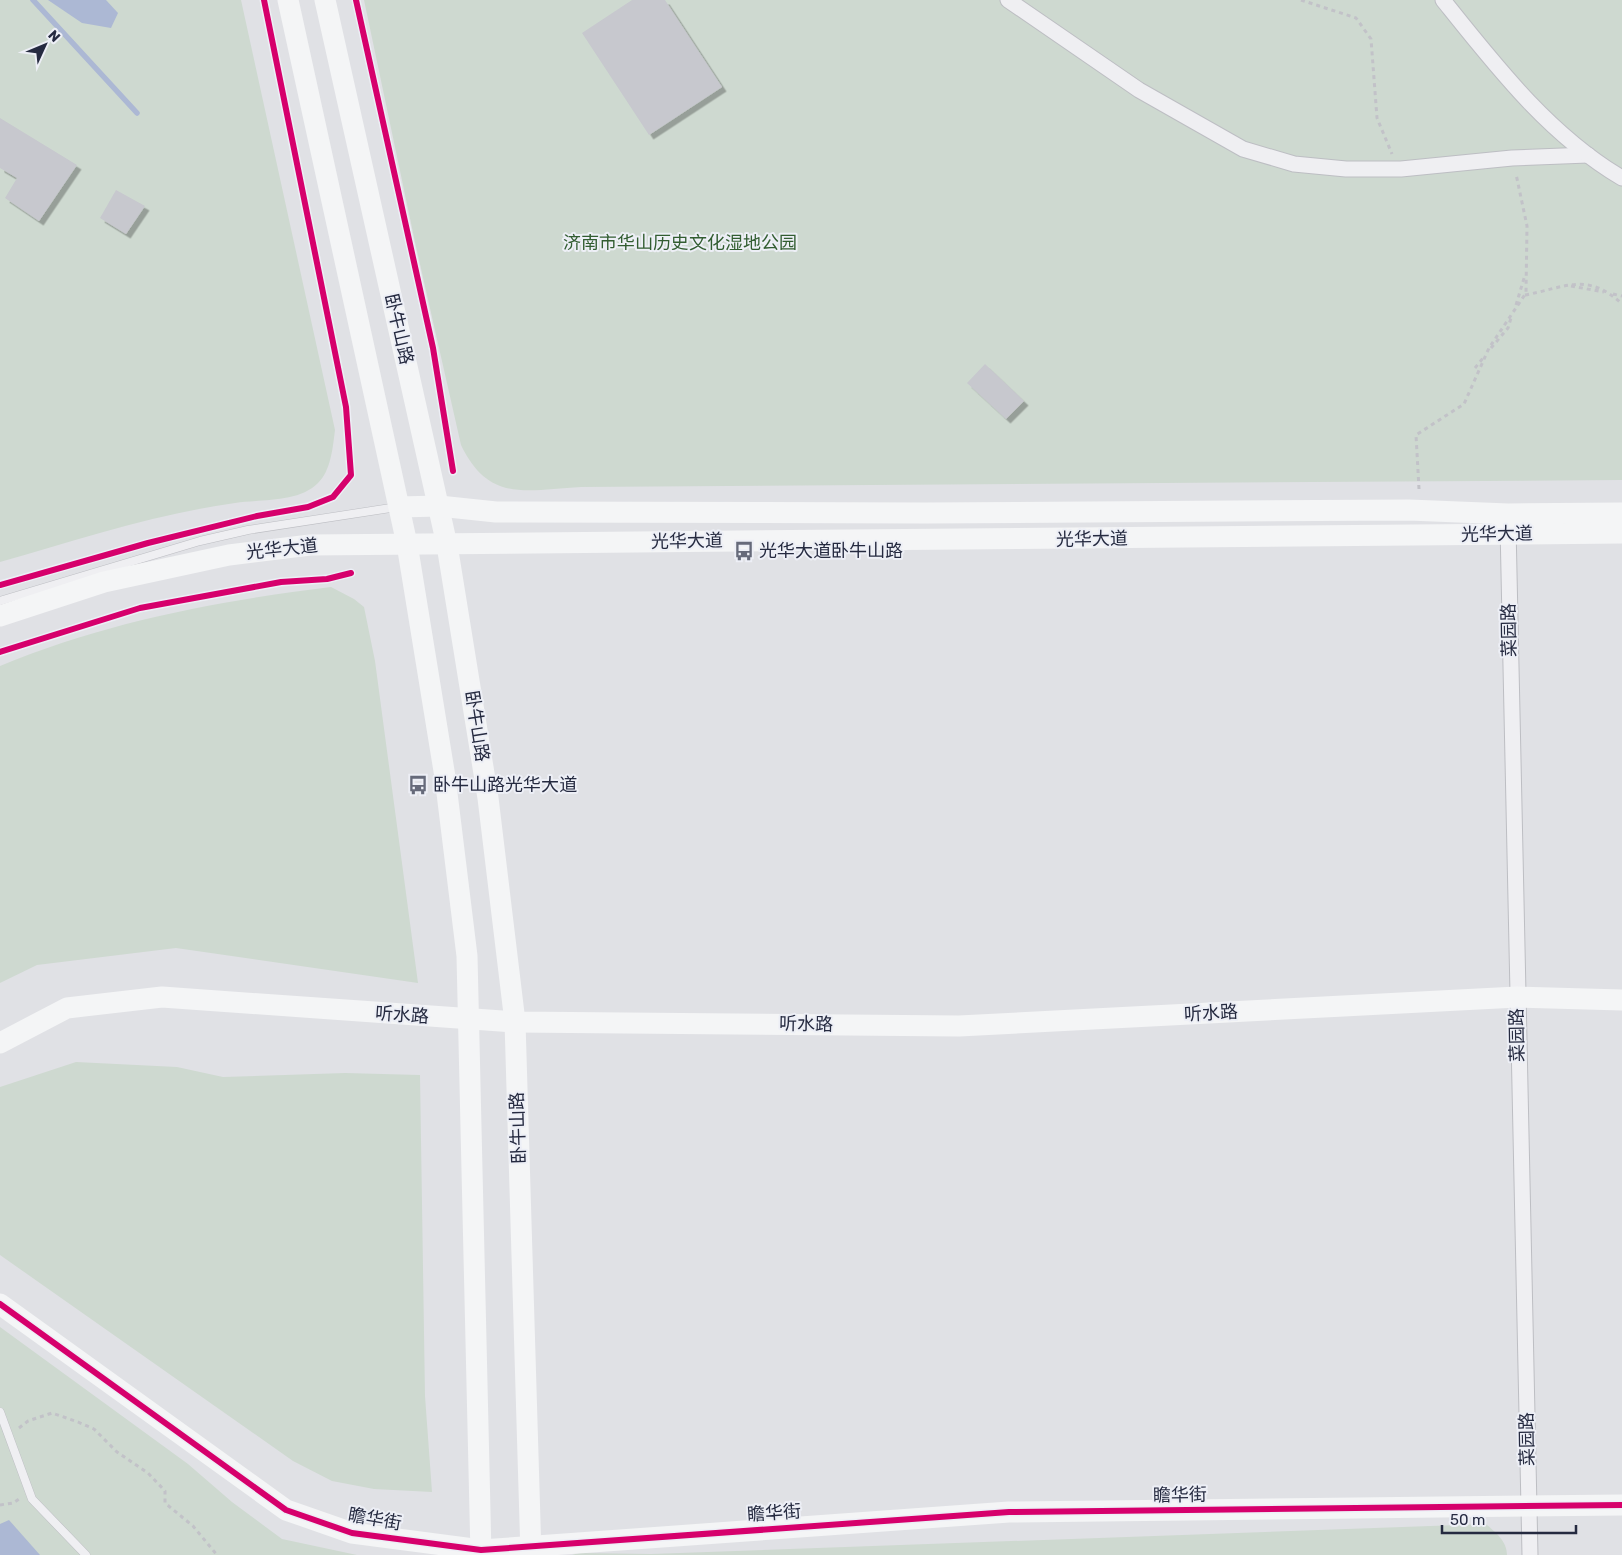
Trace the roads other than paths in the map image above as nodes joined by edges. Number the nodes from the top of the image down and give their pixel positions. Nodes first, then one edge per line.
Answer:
1 (288, 0) edge
2 (325, 0) edge
3 (1008, 0) edge
4 (1443, 0) edge
5 (1588, 155) junction
6 (1622, 178) edge
7 (438, 506) junction
8 (399, 507) junction
9 (1622, 513) edge
10 (1508, 524) junction
11 (1622, 533) edge
12 (406, 544) junction
13 (447, 545) junction
14 (0, 601) edge
15 (0, 616) edge
16 (1517, 997) junction
17 (1622, 1000) edge
18 (470, 1020) junction
19 (515, 1022) junction
20 (0, 1044) edge
21 (0, 1304) edge
22 (0, 1412) edge
23 (1622, 1505) edge
24 (1528, 1507) junction
25 (531, 1550) edge
26 (481, 1552) edge
27 (86, 1555) edge
28 (1530, 1555) edge

1 - 8 main road
2 - 7 main road, 卧牛山路
3 - 5 street
4 - 5 street
5 - 6 street
7 - 8 main road, 光华大道
7 - 10 main road, 光华大道
7 - 13 main road, 卧牛山路
8 - 12 main road
8 - 14 lane
9 - 10 main road, 光华大道
10 - 11 main road, 光华大道
10 - 13 main road, 光华大道
10 - 16 street, 菜园路
12 - 13 main road, 光华大道
12 - 15 main road, 光华大道
12 - 18 main road
13 - 19 main road, 卧牛山路
16 - 17 main road, 听水路
16 - 19 main road, 听水路
16 - 24 street, 菜园路
18 - 19 main road, 听水路
18 - 20 main road, 听水路
18 - 26 main road
19 - 25 main road, 卧牛山路
21 - 26 main road, 瞻华街
22 - 27 lane
23 - 24 main road, 瞻华街
24 - 25 main road, 瞻华街
24 - 28 street, 菜园路
25 - 26 main road, 瞻华街

